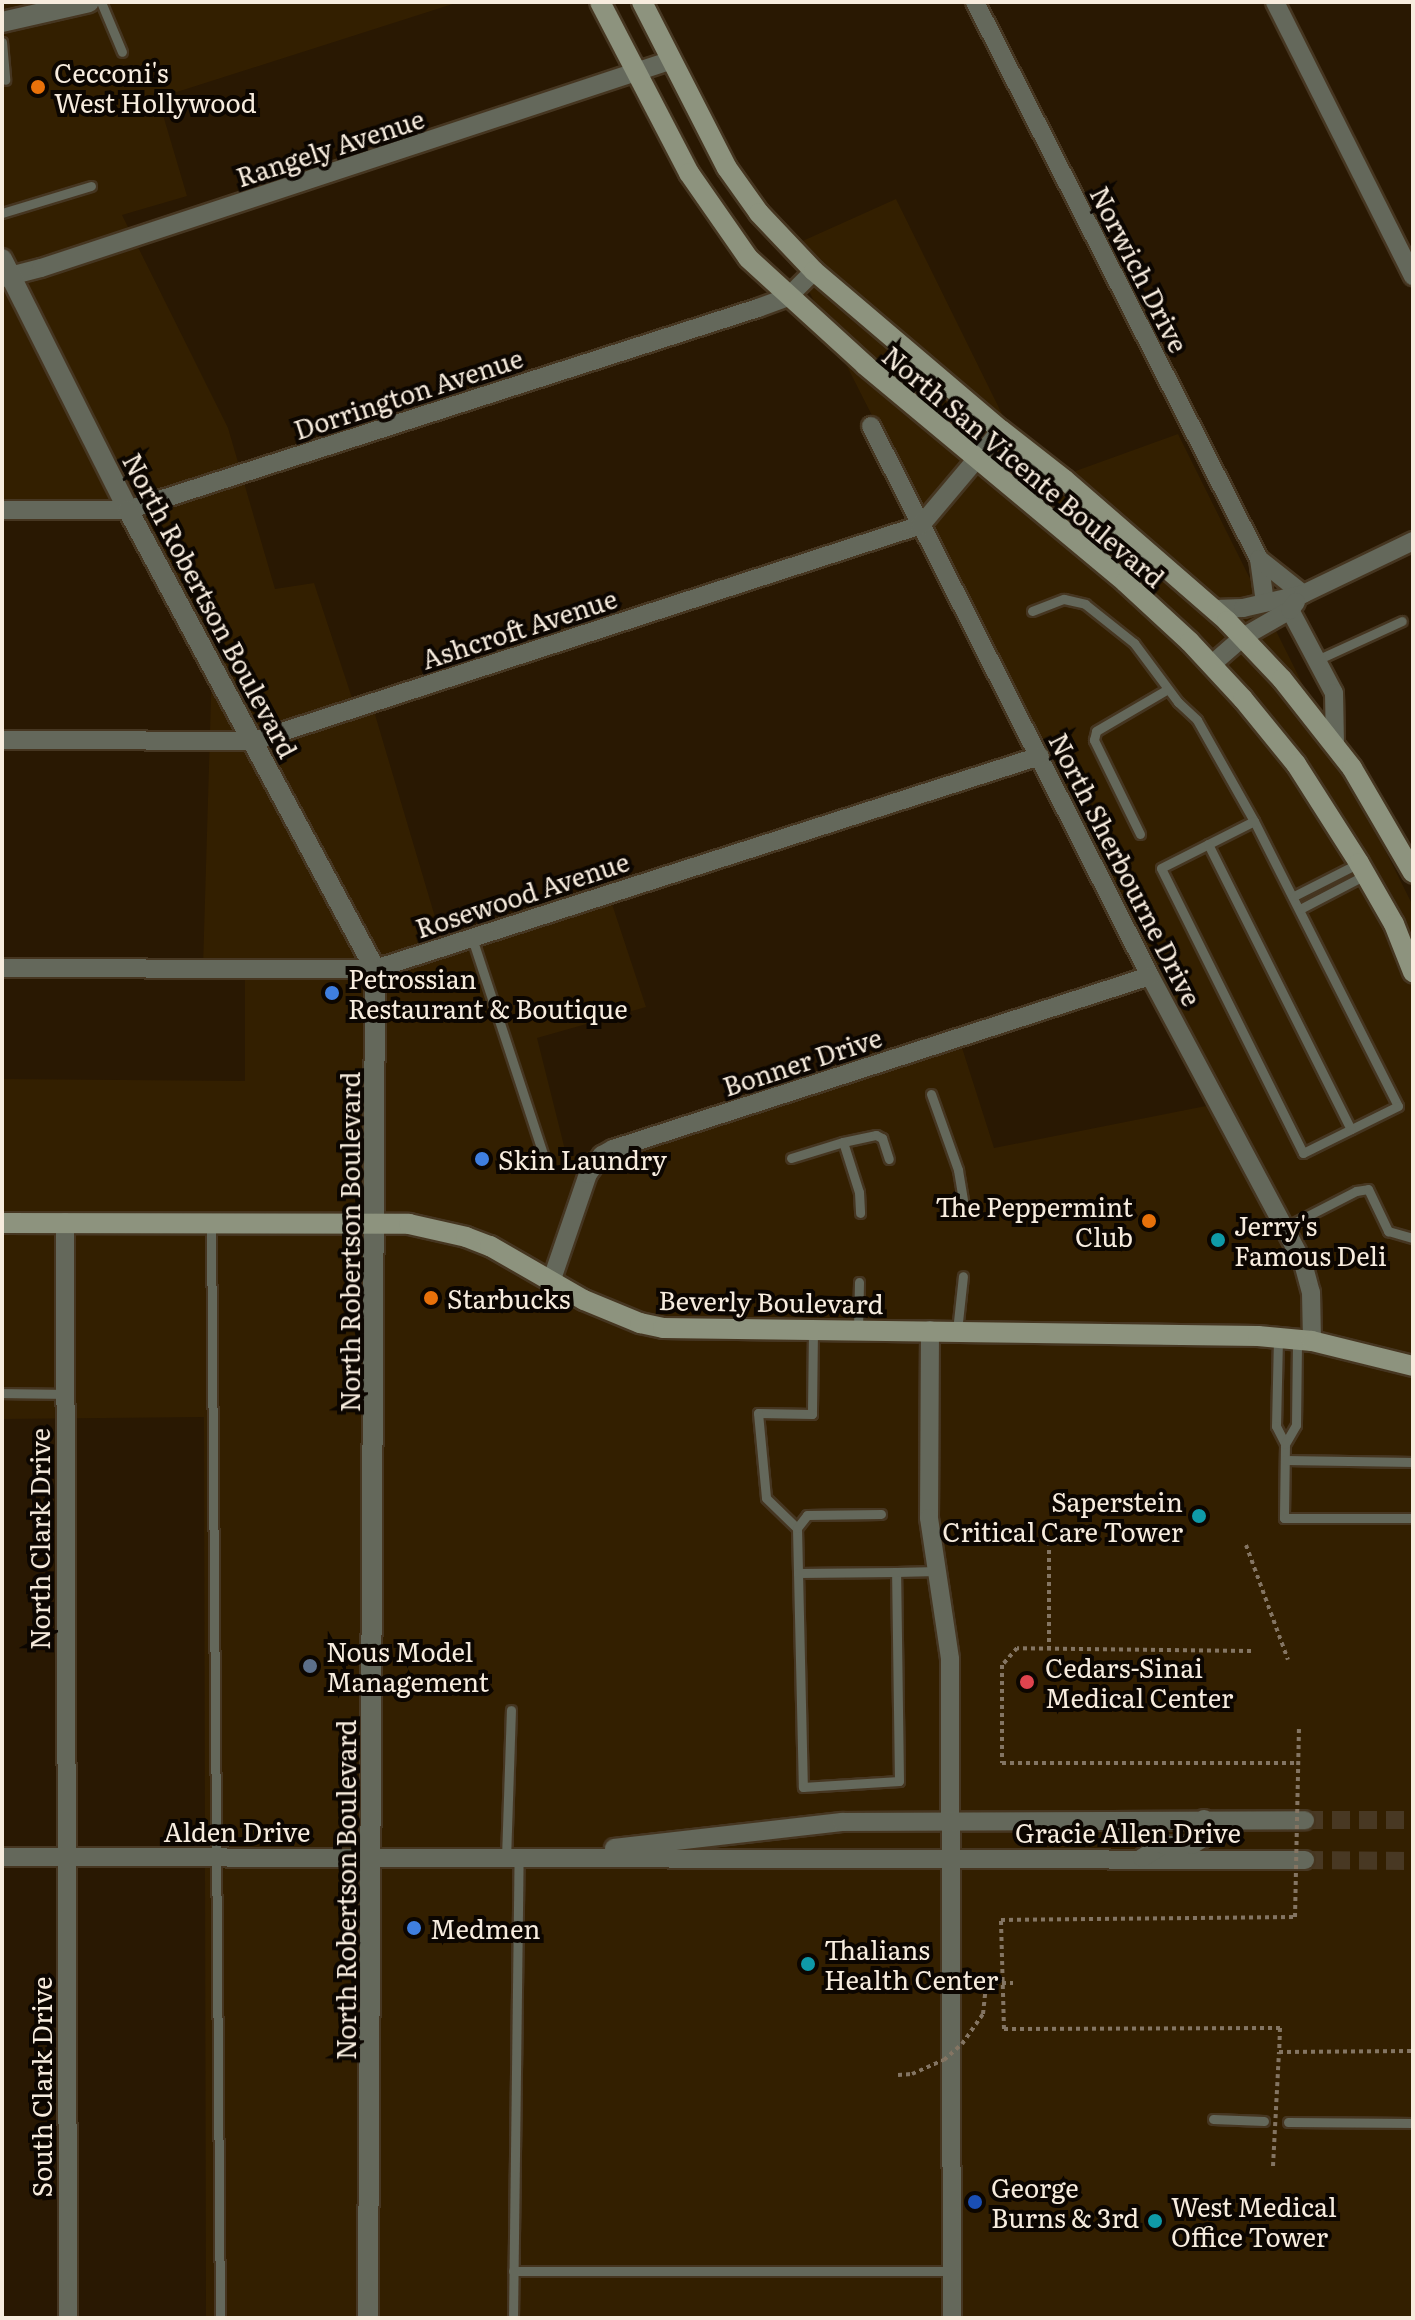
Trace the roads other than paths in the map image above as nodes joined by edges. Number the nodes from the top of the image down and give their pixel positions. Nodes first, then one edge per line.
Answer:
1 (89, 2) edge
2 (101, 2) edge
3 (600, 2) edge
4 (642, 2) edge
5 (975, 2) edge
6 (1275, 2) edge
7 (2, 22) edge
8 (2, 42) edge
9 (122, 52) dead end
10 (672, 60) junction
11 (636, 74) junction
12 (5, 80) dead end
13 (91, 186) dead end
14 (2, 213) edge
15 (814, 271) junction
16 (5, 272) edge
17 (1413, 276) edge
18 (788, 297) junction
19 (871, 426) dead end
20 (1001, 430) junction
21 (976, 457) junction
22 (2, 510) edge
23 (128, 510) junction
24 (921, 525) junction
25 (1413, 541) edge
26 (1259, 559) junction
27 (1303, 594) junction
28 (1265, 603) junction
29 (1215, 609) junction
30 (1290, 610) junction
31 (1032, 611) dead end
32 (1402, 621) dead end
33 (1243, 637) junction
34 (1319, 659) junction
35 (1211, 665) junction
36 (1168, 689) junction
37 (2, 740) edge
38 (254, 741) junction
39 (1335, 746) junction
40 (1040, 756) junction
41 (1254, 821) junction
42 (1140, 834) dead end
43 (1208, 844) junction
44 (1362, 869) junction
45 (1413, 873) edge
46 (1294, 896) junction
47 (1300, 909) junction
48 (472, 938) junction
49 (2, 968) edge
50 (375, 969) junction
51 (1413, 972) edge
52 (1150, 976) junction
53 (931, 1094) dead end
54 (1351, 1129) junction
55 (843, 1142) junction
56 (543, 1154) dead end
57 (791, 1158) dead end
58 (889, 1159) dead end
59 (965, 1212) dead end
60 (860, 1213) dead end
61 (65, 1222) junction
62 (2, 1223) edge
63 (211, 1223) junction
64 (375, 1224) junction
65 (1284, 1228) junction
66 (1413, 1238) edge
67 (963, 1276) dead end
68 (551, 1282) junction
69 (859, 1282) dead end
70 (813, 1329) junction
71 (858, 1330) junction
72 (930, 1330) junction
73 (957, 1331) junction
74 (1296, 1339) junction
75 (1413, 1366) edge
76 (2, 1393) edge
77 (65, 1394) junction
78 (1285, 1444) junction
79 (1285, 1460) junction
80 (1413, 1462) edge
81 (881, 1514) dead end
82 (1413, 1518) edge
83 (797, 1528) junction
84 (938, 1571) junction
85 (896, 1572) junction
86 (798, 1573) junction
87 (511, 1710) dead end
88 (951, 1819) junction
89 (1204, 1819) junction
90 (1305, 1820) tunnel mouth
91 (217, 1856) junction
92 (2, 1857) edge
93 (65, 1857) junction
94 (371, 1857) junction
95 (951, 1857) junction
96 (1142, 1858) junction
97 (513, 1859) junction
98 (1305, 1860) tunnel mouth
99 (1213, 2119) dead end
100 (1264, 2121) dead end
101 (1288, 2122) dead end
102 (1413, 2123) edge
103 (513, 2271) junction
104 (952, 2271) junction
105 (68, 2318) edge
106 (220, 2318) edge
107 (368, 2318) edge
108 (513, 2318) edge
109 (952, 2318) edge

1 - 7 street
2 - 9 lane
3 - 11 main road, North San Vicente Boulevard
4 - 10 main road, North San Vicente Boulevard
5 - 26 street, Norwich Drive
6 - 17 street
8 - 12 lane
10 - 11 street, Rangely Avenue
10 - 15 main road, North San Vicente Boulevard
11 - 16 street, Rangely Avenue
11 - 18 main road, North San Vicente Boulevard
13 - 14 lane
15 - 18 street, Dorrington Avenue
15 - 20 main road, North San Vicente Boulevard
16 - 23 street, North Robertson Boulevard
18 - 21 main road, North San Vicente Boulevard
18 - 23 street, Dorrington Avenue
19 - 24 street, North Sherbourne Drive
20 - 21 street
20 - 29 main road, North San Vicente Boulevard
21 - 24 street
21 - 35 main road, North San Vicente Boulevard
22 - 23 street, Dorrington Avenue
23 - 38 street, North Robertson Boulevard
24 - 38 street, Ashcroft Avenue
24 - 40 street, North Sherbourne Drive
25 - 27 street
26 - 27 street, Norwich Drive
26 - 28 street, Norwich Drive
27 - 28 street
27 - 30 street
28 - 29 street
29 - 33 main road, North San Vicente Boulevard
30 - 33 street
30 - 34 street
31 - 36 lane
32 - 34 lane
33 - 35 street
33 - 39 main road, North San Vicente Boulevard
34 - 39 street
35 - 44 main road, North San Vicente Boulevard
36 - 41 lane
36 - 42 lane
37 - 38 street, Ashcroft Avenue
38 - 50 street, North Robertson Boulevard
39 - 45 main road, North San Vicente Boulevard
40 - 48 street, Rosewood Avenue
40 - 52 street, North Sherbourne Drive
41 - 43 lane
41 - 46 lane
43 - 54 lane
43 - 54 lane
44 - 46 lane
44 - 47 lane
44 - 51 main road, North San Vicente Boulevard
46 - 47 lane
47 - 54 lane
48 - 50 street, Rosewood Avenue
48 - 56 lane
49 - 50 street, Rosewood Avenue
50 - 64 street, North Robertson Boulevard
52 - 65 street, North Sherbourne Drive
52 - 68 street, Bonner Drive
53 - 59 lane
55 - 57 lane
55 - 58 lane
55 - 60 lane
61 - 62 main road, Beverly Boulevard
61 - 63 main road, Beverly Boulevard
61 - 77 street, North Clark Drive
63 - 64 main road, Beverly Boulevard
63 - 91 lane
64 - 68 main road, Beverly Boulevard
64 - 94 street, North Robertson Boulevard
65 - 66 lane
65 - 74 street, North Sherbourne Drive
67 - 73 lane
68 - 70 main road, Beverly Boulevard
69 - 71 lane
70 - 71 main road, Beverly Boulevard
70 - 83 lane
71 - 72 main road, Beverly Boulevard
72 - 73 main road, Beverly Boulevard
72 - 84 street
73 - 74 main road, Beverly Boulevard
74 - 75 main road, Beverly Boulevard
74 - 78 lane
74 - 78 lane
76 - 77 lane
77 - 93 street, North Clark Drive
78 - 79 lane
79 - 80 lane
79 - 82 lane
81 - 83 lane
83 - 86 lane
84 - 85 lane
84 - 88 street
85 - 86 lane
85 - 86 lane
87 - 97 lane
88 - 89 street, Gracie Allen Drive
88 - 95 street
88 - 97 street, Alden Drive
89 - 90 street, Gracie Allen Drive
89 - 96 street
91 - 93 street, Alden Drive
91 - 94 street, Alden Drive
91 - 106 lane
92 - 93 street, Alden Drive
93 - 105 street, South Clark Drive
94 - 97 street, Alden Drive
94 - 107 street, North Robertson Boulevard
95 - 96 street, Gracie Allen Drive
95 - 97 street, Alden Drive
95 - 104 street
96 - 98 street, Gracie Allen Drive
97 - 103 lane
99 - 100 lane
101 - 102 lane
103 - 104 lane
103 - 108 lane
104 - 109 street

